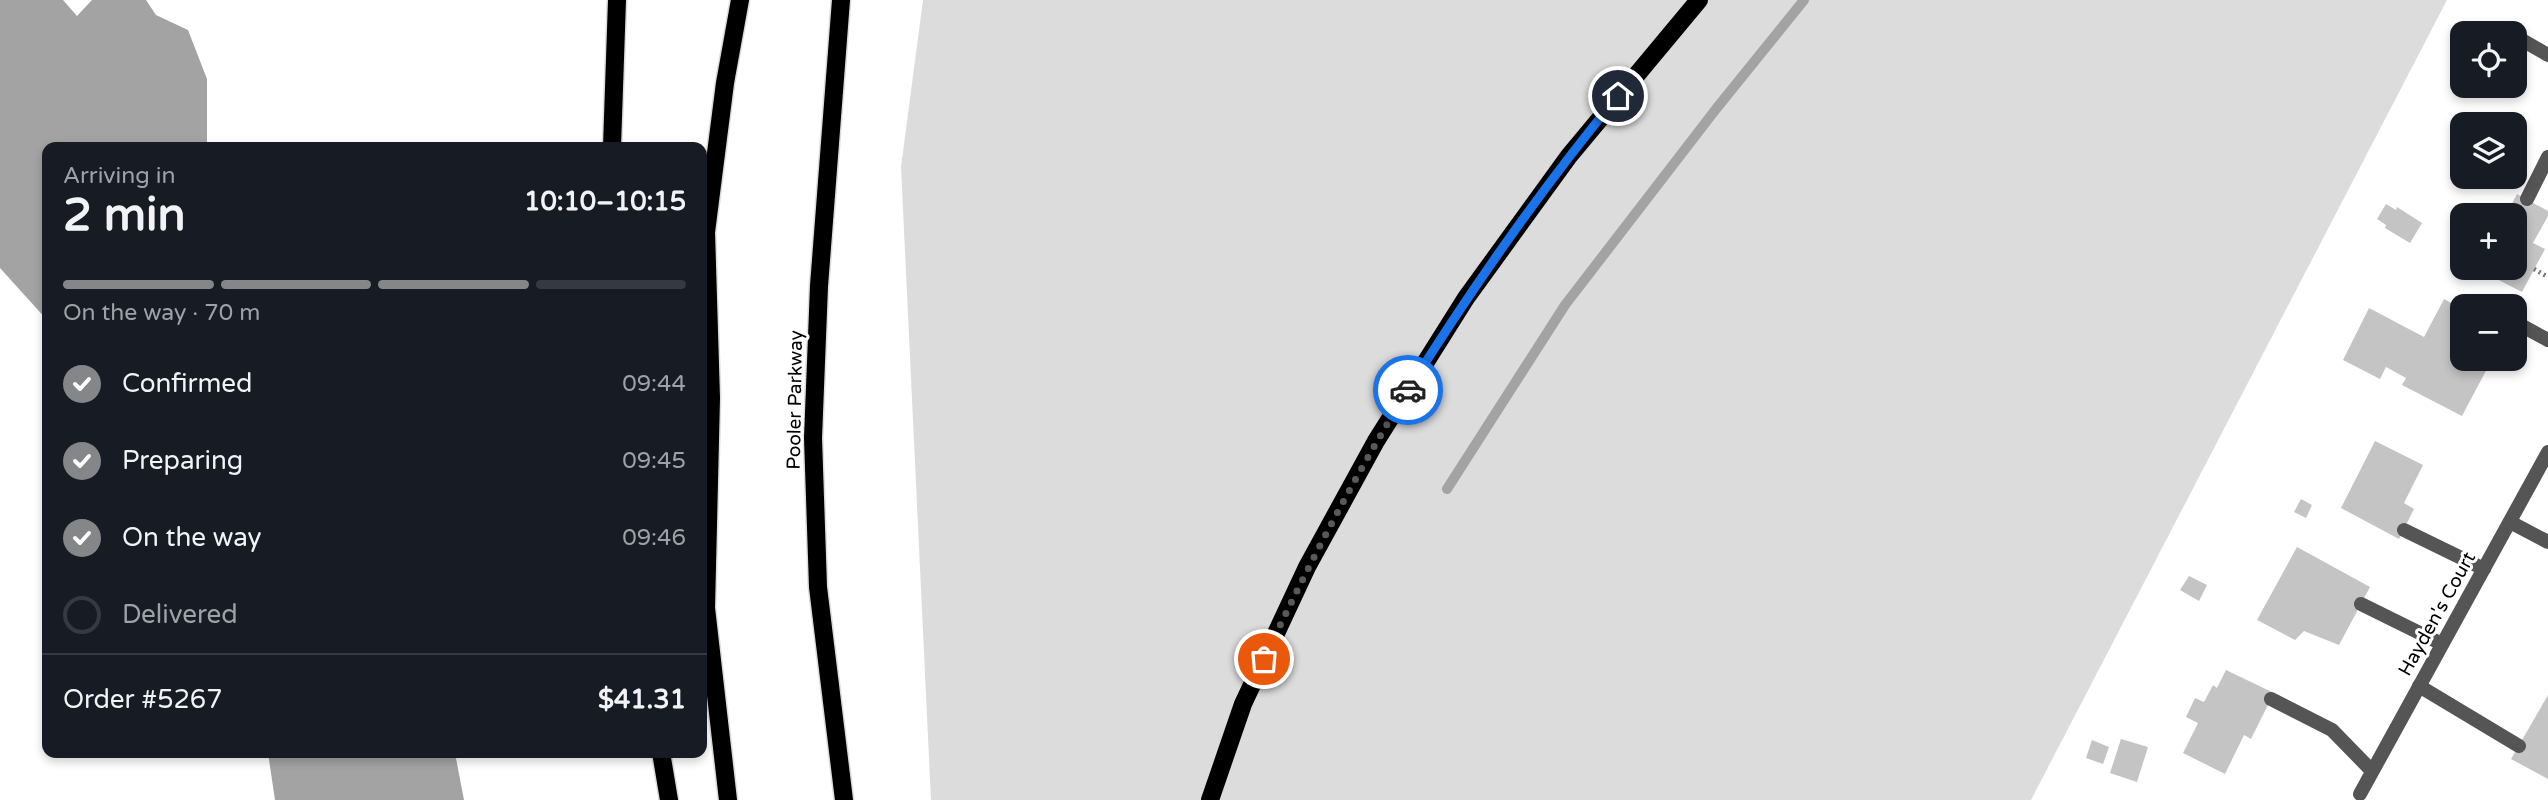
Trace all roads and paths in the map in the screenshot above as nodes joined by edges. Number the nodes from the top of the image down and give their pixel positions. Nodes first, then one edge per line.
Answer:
1 (617, 0) edge
2 (740, 0) edge
3 (841, 0) edge
4 (1699, 0) edge
5 (2527, 43) edge
6 (2548, 55) edge
7 (612, 142) edge
8 (2548, 157) edge
9 (2527, 199) dead end
10 (707, 224) edge
11 (2534, 270) dead end
12 (707, 274) edge
13 (2548, 277) edge
14 (2527, 329) edge
15 (2548, 340) edge
16 (2548, 452) edge
17 (2510, 522) junction
18 (2404, 530) dead end
19 (2548, 542) edge
20 (707, 556) edge
21 (2484, 569) junction
22 (2361, 604) dead end
23 (707, 617) edge
24 (2442, 645) junction
25 (2419, 686) junction
26 (2271, 699) dead end
27 (2519, 746) dead end
28 (662, 758) edge
29 (2372, 771) junction
30 (2360, 794) dead end
31 (669, 800) edge
32 (728, 800) edge
33 (844, 800) edge
34 (1210, 800) edge

1 - 7 main road
2 - 10 main road
3 - 33 main road, Pooler Parkway
4 - 34 main road
5 - 6 street
8 - 9 street
11 - 13 path
12 - 20 main road
14 - 15 street
16 - 17 street, Hayden's Court
17 - 19 street
17 - 21 street, Hayden's Court
18 - 21 street
21 - 24 street, Hayden's Court
22 - 24 street
23 - 32 main road
24 - 25 street, Hayden's Court
25 - 27 street
25 - 29 street, Hayden's Court
26 - 29 street
28 - 31 main road
29 - 30 street, Hayden's Court

